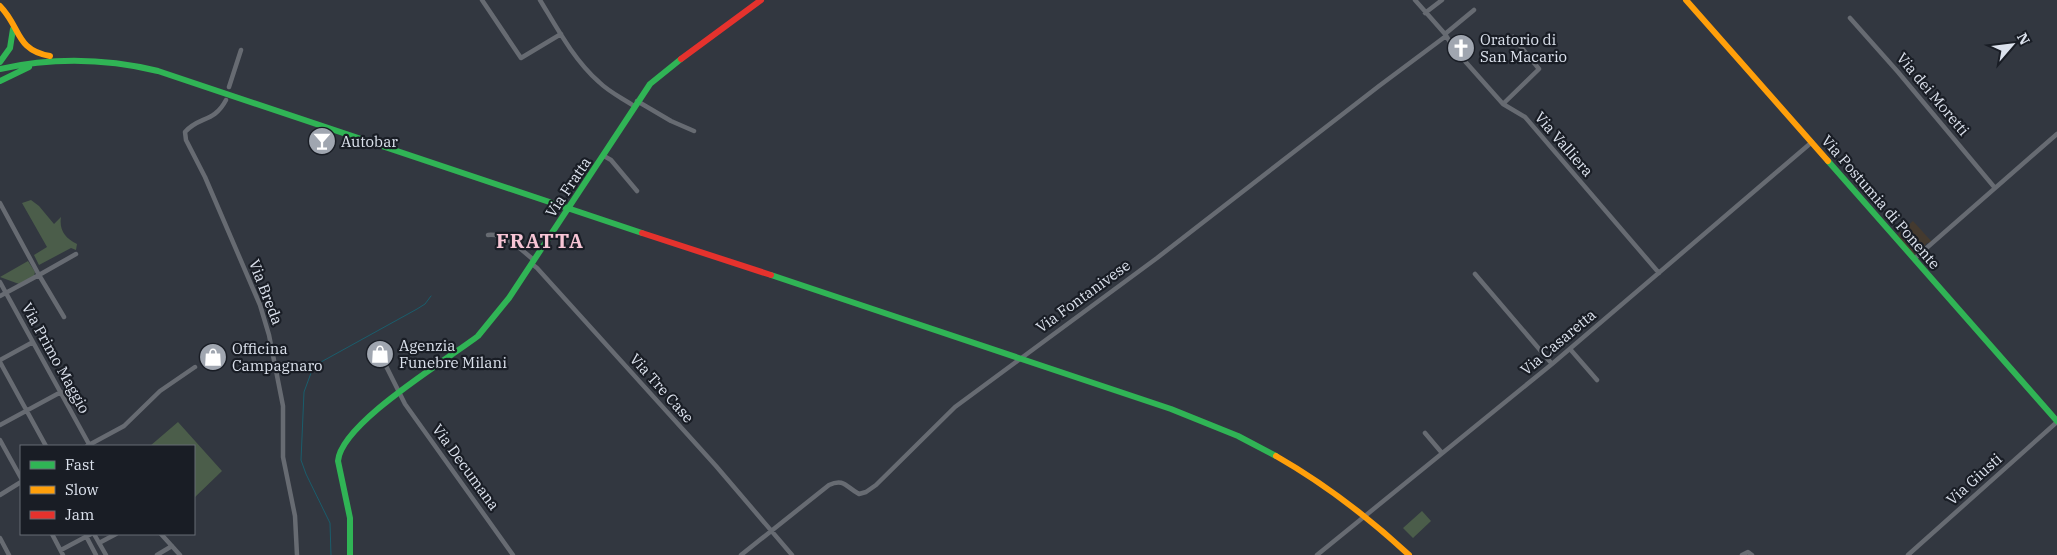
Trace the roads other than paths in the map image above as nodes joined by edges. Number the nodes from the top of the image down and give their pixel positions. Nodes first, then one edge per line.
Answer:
1 (482, 0) edge
2 (540, 0) edge
3 (761, 0) edge
4 (1415, 0) edge
5 (1442, 0) edge
6 (1686, 0) edge
7 (0, 6) edge
8 (1474, 10) dead end
9 (1425, 13) junction
10 (1850, 18) dead end
11 (12, 22) junction
12 (561, 34) junction
13 (1445, 35) junction
14 (1513, 37) dead end
15 (242, 50) dead end
16 (115, 61) junction
17 (0, 62) edge
18 (0, 69) edge
19 (0, 81) edge
20 (229, 87) dead end
21 (226, 100) dead end
22 (636, 104) junction
23 (1503, 104) junction
24 (694, 130) dead end
25 (2057, 134) edge
26 (1812, 142) junction
27 (604, 156) junction
28 (1995, 188) junction
29 (638, 191) dead end
30 (0, 203) edge
31 (488, 236) dead end
32 (76, 254) dead end
33 (1914, 259) junction
34 (533, 262) junction
35 (1659, 273) junction
36 (1475, 274) dead end
37 (39, 275) junction
38 (0, 282) edge
39 (6, 293) junction
40 (0, 296) edge
41 (64, 317) dead end
42 (33, 342) junction
43 (1570, 349) junction
44 (382, 358) dead end
45 (0, 361) edge
46 (1552, 364) junction
47 (195, 367) dead end
48 (1597, 380) dead end
49 (61, 392) junction
50 (399, 393) junction
51 (26, 410) junction
52 (2057, 422) edge
53 (0, 425) edge
54 (1425, 433) dead end
55 (0, 440) edge
56 (45, 445) edge
57 (88, 445) edge
58 (91, 445) edge
59 (1442, 453) junction
60 (20, 476) edge
61 (20, 483) edge
62 (0, 494) edge
63 (771, 530) junction
64 (52, 535) edge
65 (90, 535) edge
66 (114, 535) edge
67 (162, 535) edge
68 (0, 538) edge
69 (99, 543) junction
70 (172, 546) junction
71 (60, 550) junction
72 (9, 555) edge
73 (64, 555) edge
74 (96, 555) edge
75 (106, 555) edge
76 (157, 555) edge
77 (180, 555) edge
78 (297, 555) edge
79 (350, 555) edge
80 (514, 555) edge
81 (741, 555) edge
82 (792, 555) edge
83 (1317, 555) edge
84 (1409, 555) edge
85 (1742, 555) edge
86 (1752, 555) edge
87 (1908, 555) edge

1 - 12 street
2 - 12 street
3 - 22 main road, Via Fratta
4 - 9 street, Via Valliera
5 - 9 street
6 - 26 main road, Via Postumia di Ponente
7 - 11 main road
8 - 13 street, Via Fontanivese
9 - 13 street, Via Valliera
10 - 28 street, Via dei Moretti
11 - 16 main road
11 - 17 main road
12 - 22 street
13 - 23 street, Via Valliera
13 - 63 street, Via Fontanivese
14 - 23 street
15 - 20 street
16 - 18 main road
16 - 19 main road
16 - 84 main road
21 - 78 street, Via Breda
22 - 24 street
22 - 27 main road, Via Fratta
23 - 35 street, Via Valliera
25 - 28 street
26 - 33 main road, Via Postumia di Ponente
26 - 35 street, Via Casaretta
27 - 29 street
27 - 34 main road, Via Fratta
28 - 33 street
30 - 37 street
31 - 34 street, Via Tre Case
32 - 37 street
33 - 52 main road, Via Postumia di Ponente
34 - 50 main road, Via Fratta
34 - 63 street, Via Tre Case
35 - 43 street, Via Casaretta
36 - 46 street
37 - 39 street
37 - 41 street
38 - 39 street, Via Primo Maggio
39 - 40 street
39 - 42 street, Via Primo Maggio
42 - 45 street
42 - 49 street, Via Primo Maggio
43 - 46 street, Via Casaretta
43 - 48 street
44 - 50 street, Via Decumana
45 - 51 street
46 - 59 street, Via Casaretta
47 - 58 street
49 - 51 street
49 - 57 street, Via Primo Maggio
50 - 79 main road, Via Fratta
50 - 80 street, Via Decumana
51 - 53 street
51 - 56 street
52 - 87 street, Via Giusti
54 - 59 street
55 - 60 street
59 - 83 street, Via Casaretta
61 - 62 street
63 - 81 street, Via Fontanivese
63 - 82 street, Via Tre Case
64 - 71 street
65 - 69 street
65 - 71 street
65 - 74 street
66 - 69 street
67 - 70 street
68 - 72 street
69 - 75 street
70 - 76 street
70 - 77 street
71 - 73 street
85 - 86 street

